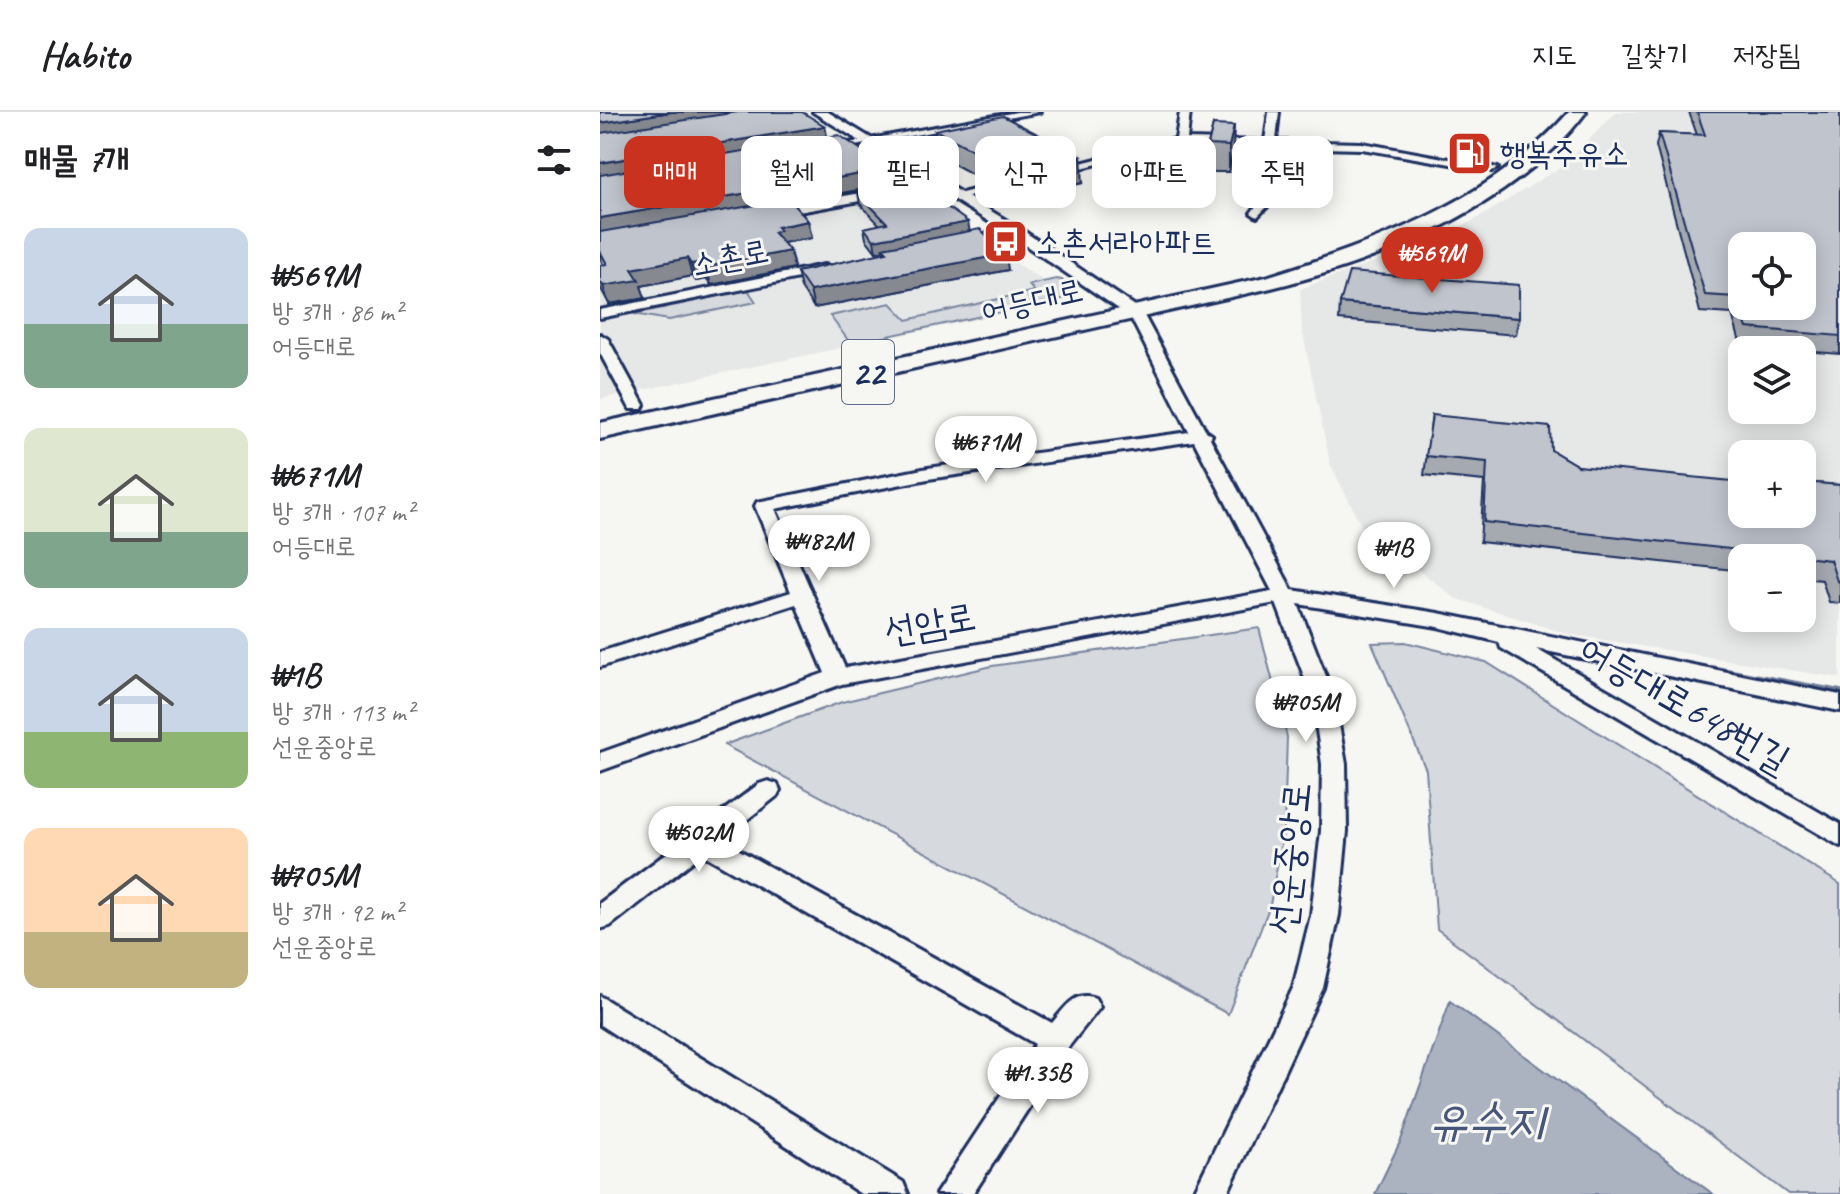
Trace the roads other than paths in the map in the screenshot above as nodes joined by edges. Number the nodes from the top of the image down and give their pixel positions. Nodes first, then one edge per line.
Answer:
1 (819, 112) edge
2 (1035, 112) edge
3 (1185, 112) edge
4 (1274, 112) edge
5 (1558, 112) edge
6 (1578, 112) edge
7 (898, 136) edge
8 (1182, 136) edge
9 (1271, 136) edge
10 (858, 138) edge
11 (1333, 145) edge
12 (1092, 163) edge
13 (1492, 168) junction
14 (959, 195) edge
15 (858, 197) edge
16 (959, 198) edge
17 (1261, 208) edge
18 (1257, 213) dead end
19 (753, 216) edge
20 (1014, 231) junction
21 (939, 246) edge
22 (846, 265) edge
23 (1126, 306) junction
24 (600, 314) edge
25 (600, 339) edge
26 (636, 405) junction
27 (600, 413) edge
28 (600, 431) edge
29 (1203, 435) junction
30 (1284, 595) junction
31 (800, 596) junction
32 (1494, 634) junction
33 (600, 660) edge
34 (838, 677) junction
35 (1840, 703) edge
36 (600, 762) edge
37 (768, 790) dead end
38 (1840, 836) edge
39 (701, 841) junction
40 (600, 918) edge
41 (1085, 1007) dead end
42 (600, 1009) edge
43 (1055, 1040) junction
44 (891, 1194) edge
45 (953, 1194) edge
46 (1210, 1194) edge

1 - 10 street
2 - 7 street
3 - 8 street
4 - 9 street
5 - 13 main road, 어등대로 / 22
6 - 23 main road, 어등대로 / 22
11 - 13 street
12 - 14 street
13 - 23 main road, 어등대로 / 22
15 - 19 street, 소촌로
16 - 20 street
17 - 18 street
20 - 21 street
20 - 23 street
22 - 24 street, 소촌로
23 - 26 main road, 어등대로 / 22
23 - 28 main road, 어등대로 / 22
23 - 29 street, 선운중앙로
25 - 26 street
26 - 27 main road, 어등대로 / 22
29 - 30 street, 선운중앙로
29 - 31 street
30 - 32 street, 선암로
30 - 34 street, 선암로
30 - 46 street, 선운중앙로
31 - 33 street
31 - 34 street
32 - 35 street
32 - 38 street, 어등대로648번길
34 - 36 street, 선암로
37 - 39 street
39 - 40 street
39 - 43 street
41 - 43 street
42 - 44 street
43 - 45 street

